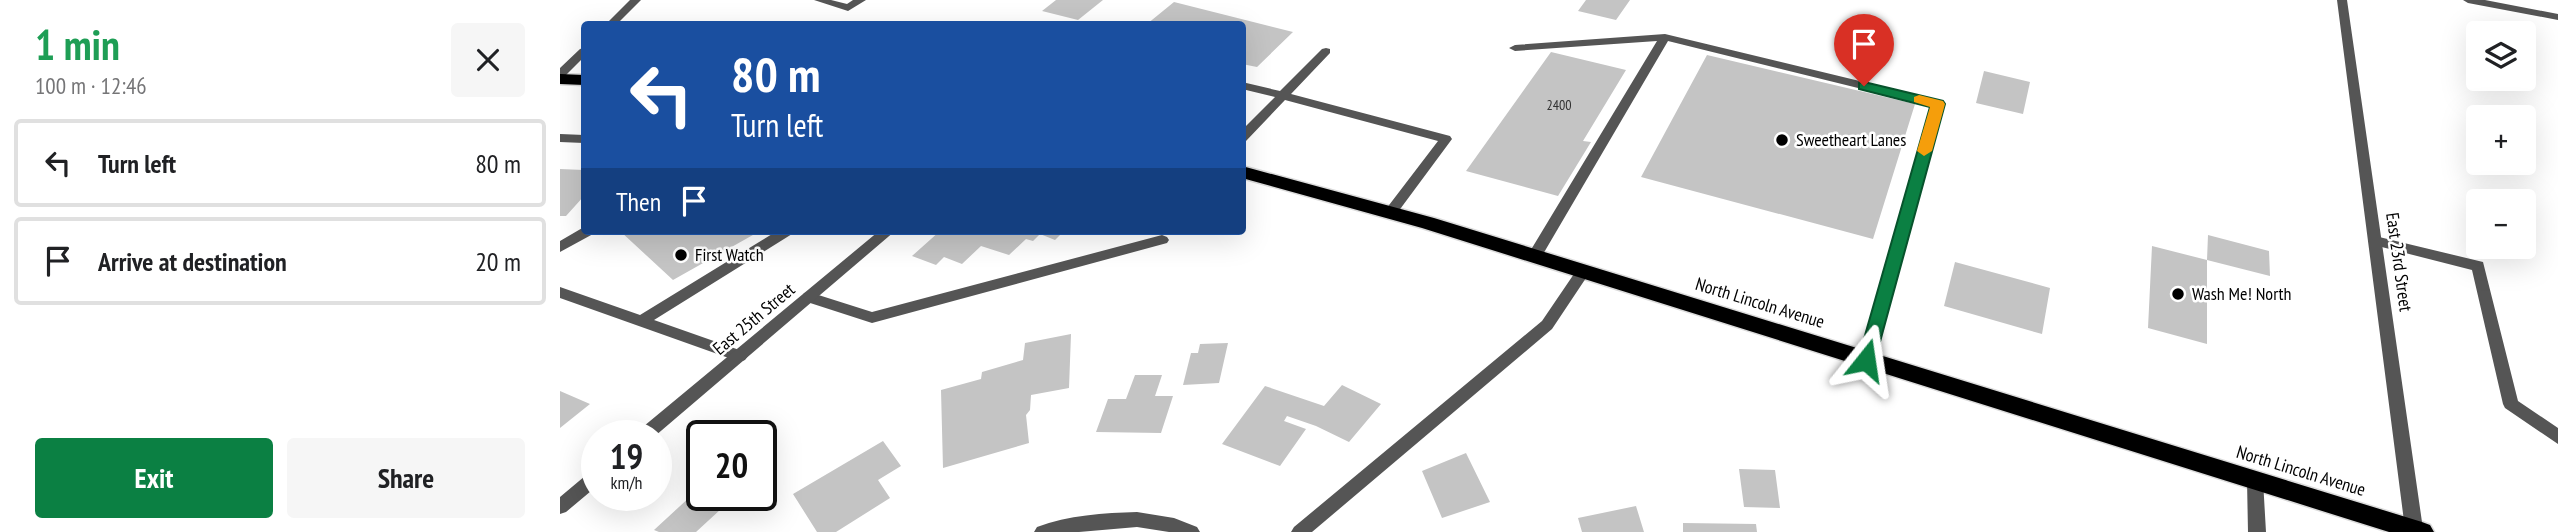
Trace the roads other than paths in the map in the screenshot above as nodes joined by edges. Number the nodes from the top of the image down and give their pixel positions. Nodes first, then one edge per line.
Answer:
1 (636, 0) edge
2 (819, 0) edge
3 (861, 0) edge
4 (2342, 0) edge
5 (2468, 0) edge
6 (2558, 17) edge
7 (614, 21) edge
8 (1665, 37) junction
9 (1516, 48) dead end
10 (1326, 51) dead end
11 (581, 54) edge
12 (560, 77) edge
13 (581, 80) edge
14 (1246, 86) edge
15 (1283, 96) junction
16 (1246, 134) edge
17 (560, 138) edge
18 (581, 138) edge
19 (1246, 173) edge
20 (1390, 214) junction
21 (581, 235) edge
22 (781, 235) edge
23 (883, 235) edge
24 (1162, 240) dead end
25 (2375, 241) junction
26 (560, 247) edge
27 (1534, 257) junction
28 (1583, 272) junction
29 (560, 292) edge
30 (809, 297) junction
31 (641, 321) junction
32 (740, 356) junction
33 (1866, 360) junction
34 (663, 420) edge
35 (2558, 437) edge
36 (2255, 480) junction
37 (581, 489) edge
38 (560, 507) edge
39 (2418, 531) edge
40 (1043, 532) edge
41 (1191, 532) edge
42 (1300, 532) edge
43 (2257, 532) edge

1 - 7 street
2 - 3 street
4 - 25 street, East 23rd Street
5 - 6 street
8 - 9 street
8 - 27 street
8 - 33 street
10 - 15 street
11 - 12 street
12 - 13 highway
14 - 15 street
15 - 16 street
15 - 20 street
17 - 18 street
19 - 20 highway, North Lincoln Avenue
20 - 27 highway, North Lincoln Avenue
21 - 26 street
22 - 31 street
23 - 30 street, East 25th Street
24 - 30 street
25 - 35 street
25 - 39 street, East 23rd Street
27 - 28 highway, North Lincoln Avenue
28 - 33 highway, North Lincoln Avenue
28 - 42 street
29 - 31 street
30 - 32 street, East 25th Street
31 - 32 street
32 - 34 street, East 25th Street
33 - 36 highway, North Lincoln Avenue
36 - 39 highway, North Lincoln Avenue
36 - 43 street
37 - 38 street
40 - 41 street

